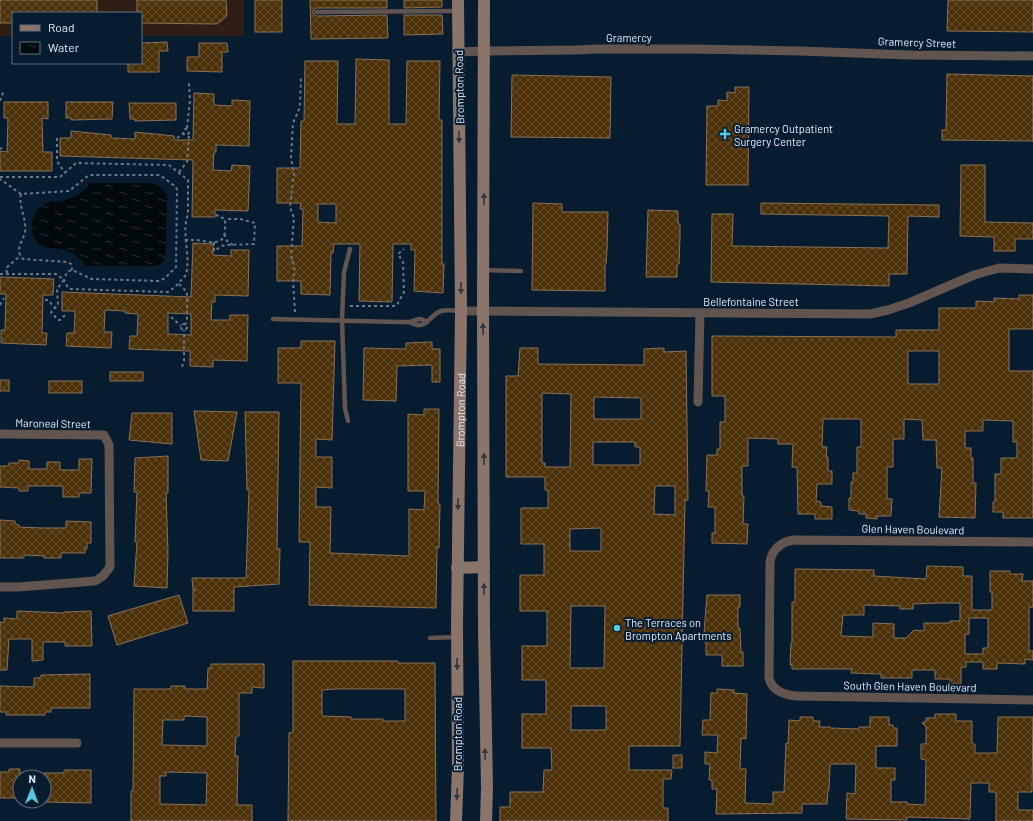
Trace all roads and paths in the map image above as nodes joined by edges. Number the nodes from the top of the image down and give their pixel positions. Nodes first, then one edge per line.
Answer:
1 (484, 0) edge
2 (458, 6) edge
3 (316, 12) dead end
4 (800, 50) joint
5 (484, 51) junction
6 (458, 52) junction
7 (1033, 56) edge
8 (301, 77) dead end
9 (189, 84) dead end
10 (4, 90) dead end
11 (0, 101) edge
12 (187, 128) junction
13 (184, 133) junction
14 (189, 134) junction
15 (56, 138) dead end
16 (177, 138) dead end
17 (179, 172) junction
18 (65, 173) junction
19 (0, 178) edge
20 (21, 194) junction
21 (216, 215) dead end
22 (225, 219) junction
23 (224, 234) junction
24 (186, 240) junction
25 (214, 242) junction
26 (233, 245) junction
27 (350, 249) dead end
28 (404, 249) dead end
29 (20, 256) junction
30 (1033, 269) edge
31 (72, 270) junction
32 (483, 270) junction
33 (520, 271) dead end
34 (7, 273) junction
35 (0, 274) edge
36 (64, 280) junction
37 (179, 284) junction
38 (4, 298) dead end
39 (44, 300) dead end
40 (0, 305) edge
41 (343, 306) junction
42 (55, 308) junction
43 (461, 311) junction
44 (483, 312) junction
45 (700, 313) junction
46 (66, 314) dead end
47 (171, 317) dead end
48 (273, 319) dead end
49 (294, 319) junction
50 (342, 320) junction
51 (185, 325) junction
52 (181, 326) junction
53 (184, 330) junction
54 (182, 368) dead end
55 (698, 402) dead end
56 (348, 421) dead end
57 (0, 434) edge
58 (793, 540) joint
59 (1033, 542) edge
60 (484, 567) junction
61 (457, 568) junction
62 (0, 587) edge
63 (456, 637) junction
64 (430, 638) dead end
65 (1033, 700) edge
66 (0, 743) edge
67 (77, 743) dead end
68 (456, 821) edge
69 (486, 821) edge

1 - 5 street, Brompton Road
2 - 3 lane
2 - 6 street, Brompton Road
4 - 5 street, Gramercy
4 - 7 street, Gramercy Street
5 - 6 street, Gramercy
32 -> 5 street, Brompton Road
6 -> 43 street, Brompton Road
8 - 49 path
9 - 12 path
10 - 11 path
12 - 13 path
12 - 14 path
13 - 14 path
13 - 16 path
14 - 17 path
15 - 18 path
17 - 18 path
17 - 24 path
18 - 19 path
19 - 20 path
20 - 29 path
20 - 31 path
21 - 22 path
22 - 23 path
22 - 26 path
23 - 25 path
23 - 26 path
24 - 25 path
24 - 37 path
25 - 26 path
27 - 41 lane
28 - 41 path
29 - 31 path
29 - 34 path
30 - 45 street, Bellefontaine Street
31 - 36 path
32 - 33 lane
32 - 44 street, Brompton Road
34 - 35 path
34 - 36 path
36 - 37 path
36 - 42 path
37 - 51 path
38 - 40 path
39 - 42 path
41 - 50 lane
42 - 46 path
43 - 44 street, Bellefontaine Street
43 - 50 lane
43 -> 61 street, Brompton Road
44 - 45 street, Bellefontaine Street
60 -> 44 street, Brompton Road
45 - 55 street
47 - 52 path
48 - 49 lane
49 - 50 lane
50 - 56 lane
51 - 52 path
51 - 53 path
52 - 53 path
53 - 54 path
57 - 62 street, Maroneal Street
58 - 59 street, Glen Haven Boulevard
58 - 65 street, South Glen Haven Boulevard
60 - 61 street
69 -> 60 street, Brompton Road
61 - 63 street, Brompton Road
63 - 64 lane
63 -> 68 street, Brompton Road
66 - 67 street

